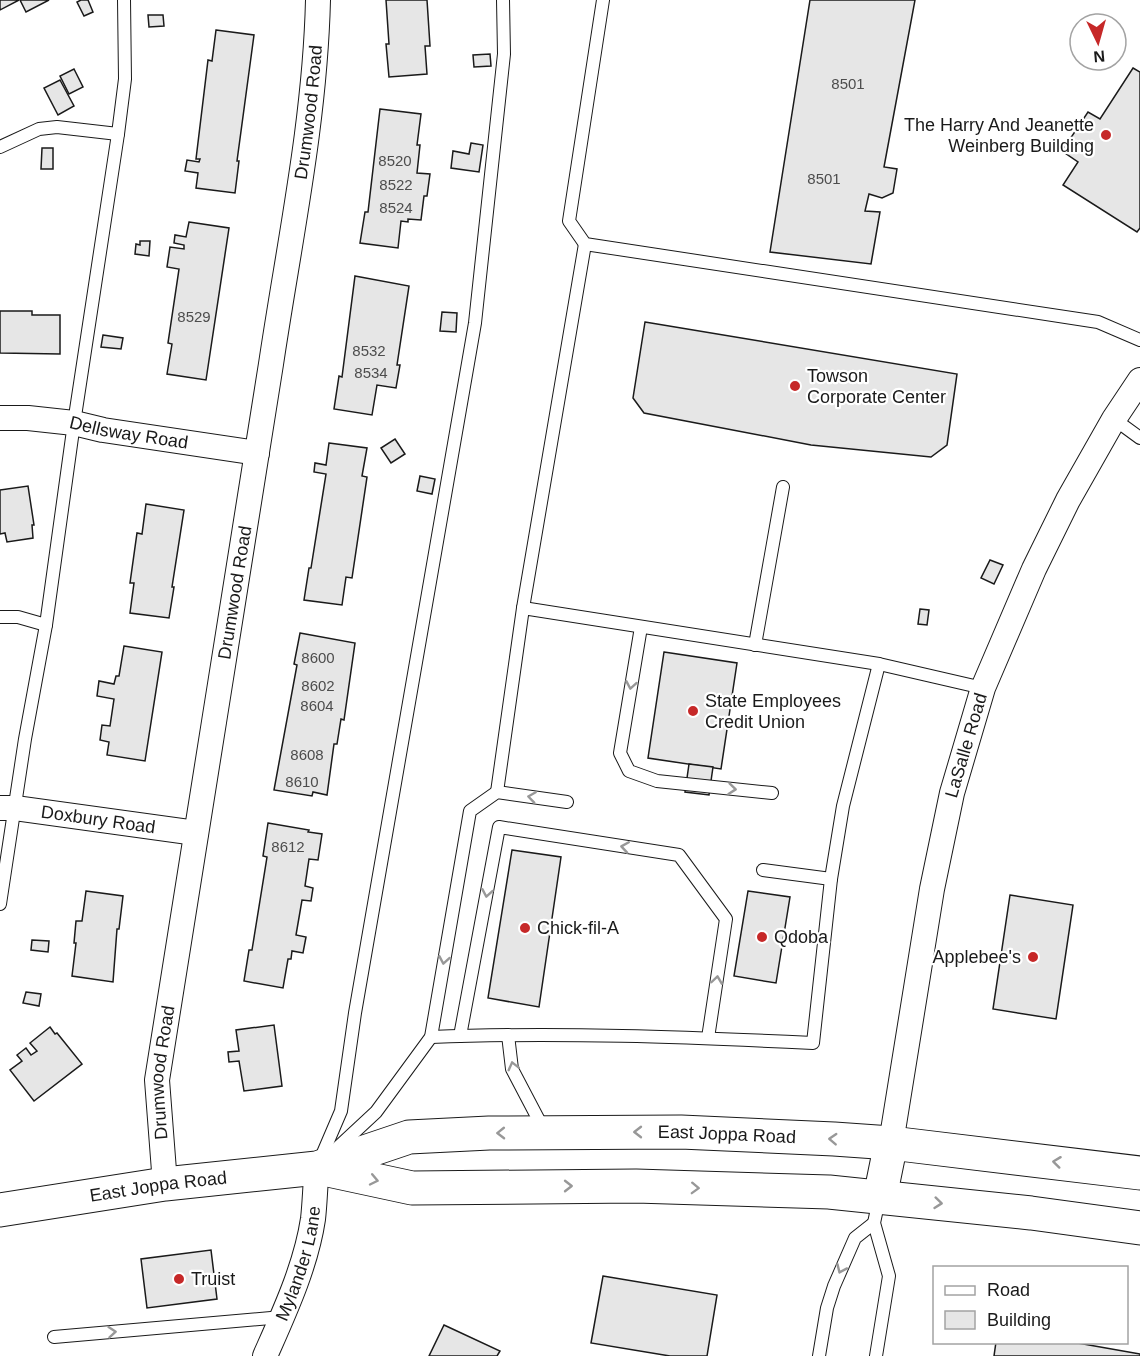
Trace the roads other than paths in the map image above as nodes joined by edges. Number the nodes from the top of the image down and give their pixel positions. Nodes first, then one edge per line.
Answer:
1 (124, 0) edge
2 (318, 0) edge
3 (503, 0) edge
4 (603, 0) edge
5 (118, 134) junction
6 (0, 147) edge
7 (585, 244) junction
8 (1140, 340) edge
9 (1140, 380) edge
10 (0, 418) edge
11 (1114, 419) junction
12 (74, 423) junction
13 (1140, 438) edge
14 (257, 453) junction
15 (783, 487) dead end
16 (523, 608) junction
17 (0, 617) edge
18 (46, 625) junction
19 (641, 627) junction
20 (755, 645) junction
21 (879, 664) junction
22 (983, 688) junction
23 (497, 792) junction
24 (772, 793) dead end
25 (567, 802) dead end
26 (8, 808) edge
27 (196, 832) junction
28 (763, 870) dead end
29 (831, 879) junction
30 (0, 904) edge
31 (508, 1035) junction
32 (460, 1036) junction
33 (431, 1037) junction
34 (708, 1038) junction
35 (545, 1132) junction
36 (891, 1143) junction
37 (317, 1168) junction
38 (1140, 1173) edge
39 (165, 1184) junction
40 (0, 1210) edge
41 (877, 1210) junction
42 (1140, 1228) edge
43 (282, 1317) junction
44 (54, 1337) dead end
45 (265, 1356) edge
46 (819, 1356) edge
47 (876, 1356) edge

1 - 5 lane
2 - 14 street, Drumwood Road
3 - 37 lane
4 - 7 lane
5 - 6 lane
5 - 12 lane
7 - 8 lane
7 - 16 lane
9 - 11 street, LaSalle Road
10 - 12 street, Dellsway Road
11 - 13 lane
11 - 22 street, LaSalle Road
12 - 14 street, Dellsway Road
12 - 18 lane
14 - 27 street, Drumwood Road
15 - 20 lane
16 - 19 lane
16 - 23 lane
17 - 18 lane
18 - 26 lane
19 - 20 lane
19 -> 24 lane
20 - 21 lane
21 - 22 lane
21 - 29 lane
22 - 36 street, LaSalle Road
25 -> 23 lane
23 -> 33 lane
26 - 27 street, Doxbury Road
26 - 30 lane
27 - 39 street, Drumwood Road
28 - 29 lane
29 - 34 lane
31 - 32 lane
31 - 34 lane
35 -> 31 lane
32 - 33 lane
34 -> 32 lane
33 - 37 lane
36 -> 35 main road, East Joppa Road
35 -> 37 main road, East Joppa Road
38 -> 36 main road, East Joppa Road
36 - 41 main road
37 - 39 main road, East Joppa Road
37 -> 41 main road, East Joppa Road
37 - 43 street, Mylander Lane
39 - 40 main road, East Joppa Road
41 -> 42 main road, East Joppa Road
41 -> 46 lane
41 - 47 lane
44 -> 43 lane
43 - 45 street, Mylander Lane

